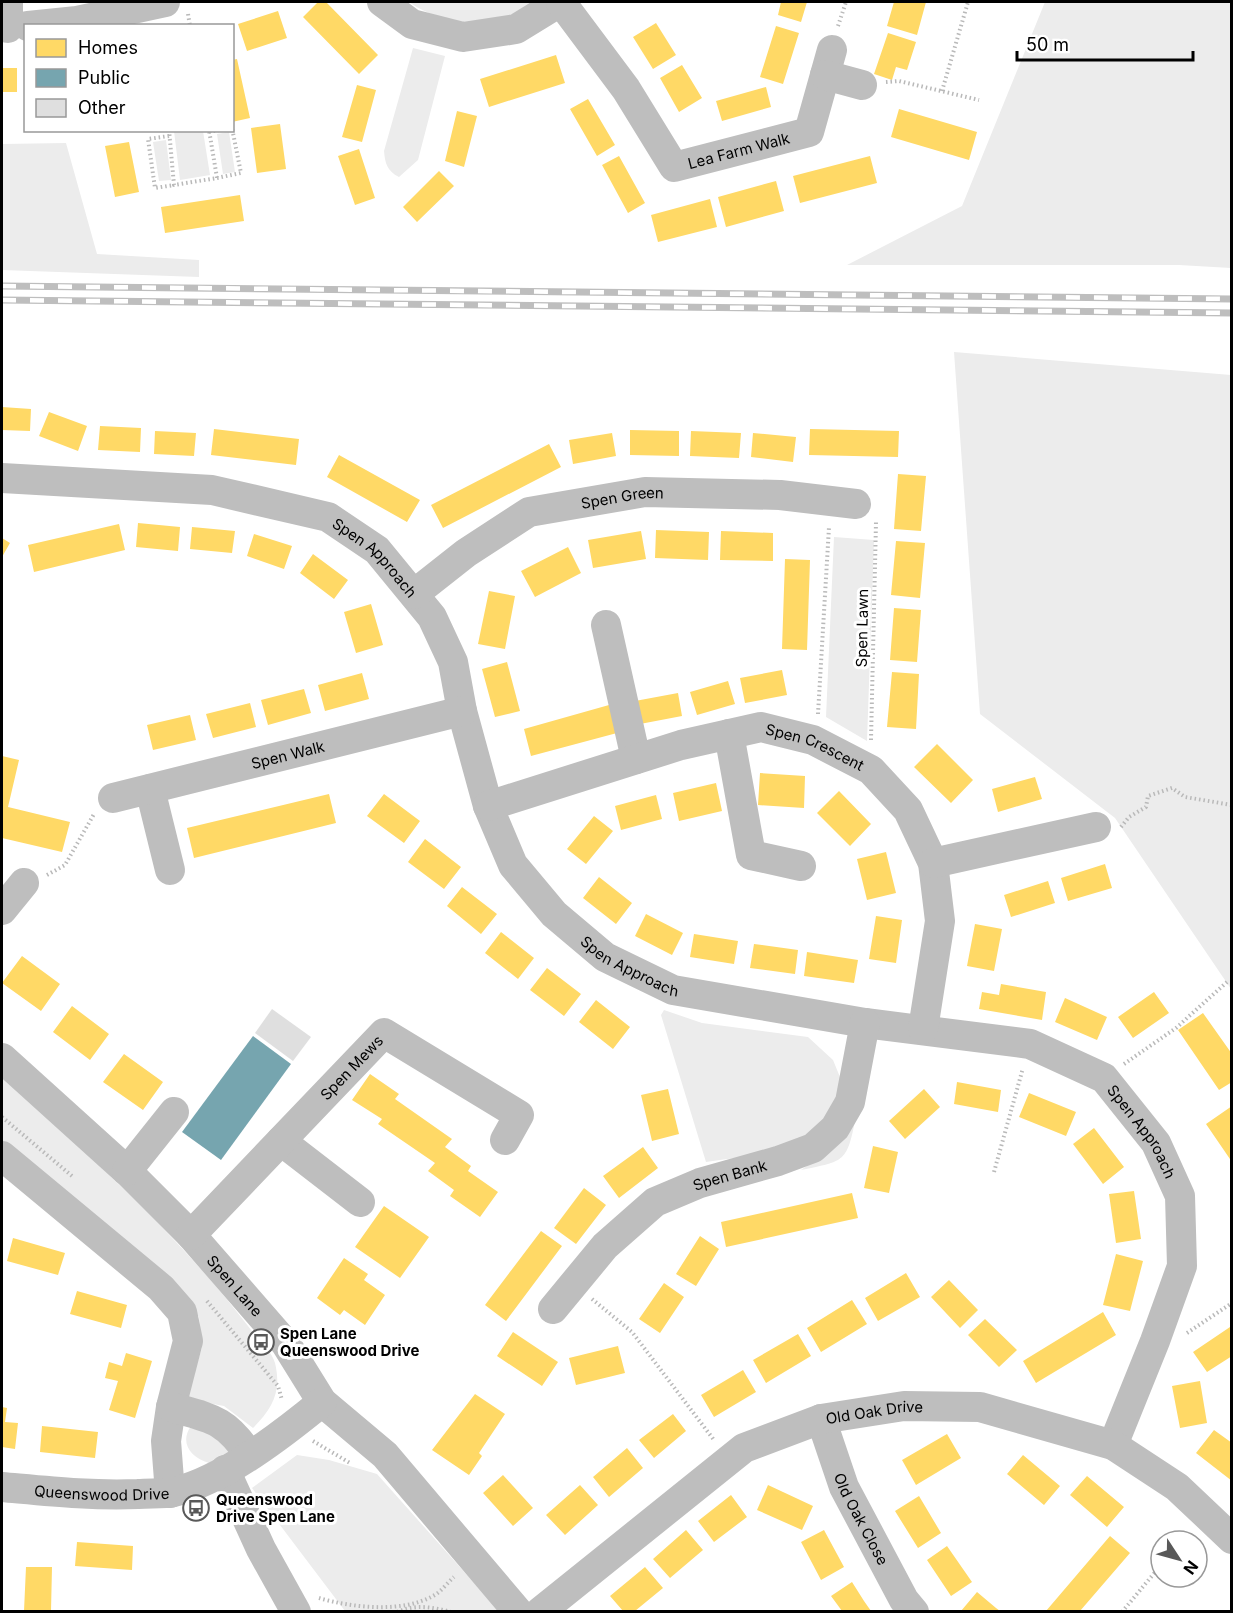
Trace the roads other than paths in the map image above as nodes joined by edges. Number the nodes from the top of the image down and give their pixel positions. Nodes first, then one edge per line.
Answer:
1 (165, 2) edge
2 (382, 2) edge
3 (560, 2) edge
4 (14, 22) edge
5 (862, 85) road end
6 (2, 478) edge
7 (843, 503) road end
8 (414, 594) junction
9 (606, 625) dead end
10 (462, 711) junction
11 (729, 735) junction
12 (636, 759) junction
13 (150, 789) junction
14 (113, 798) road end
15 (488, 806) junction
16 (1096, 826) road end
17 (933, 862) junction
18 (801, 866) dead end
19 (170, 870) dead end
20 (24, 883) road end
21 (2, 910) edge
22 (865, 1023) junction
23 (922, 1029) junction
24 (2, 1058) edge
25 (174, 1112) dead end
26 (505, 1140) dead end
27 (281, 1141) junction
28 (2, 1156) edge
29 (127, 1171) junction
30 (360, 1202) dead end
31 (191, 1234) junction
32 (553, 1309) dead end
33 (322, 1402) junction
34 (171, 1407) junction
35 (821, 1419) junction
36 (1113, 1445) junction
37 (237, 1463) junction
38 (2, 1487) edge
39 (170, 1492) junction
40 (1232, 1539) edge
41 (306, 1604) edge
42 (518, 1611) edge
43 (540, 1611) edge
44 (914, 1611) edge

1 - 4 street
2 - 3 street
3 - 5 street, Lea Farm Walk
6 - 8 street, Spen Approach
7 - 8 street, Spen Green
8 - 10 street, Spen Approach
9 - 12 street
10 - 13 street, Spen Walk
10 - 15 street, Spen Approach
11 - 12 street, Spen Crescent
11 - 17 street, Spen Crescent
11 - 18 street
12 - 15 street, Spen Crescent
13 - 14 street, Spen Walk
13 - 19 street
15 - 22 street, Spen Approach
16 - 17 street
17 - 23 street, Spen Crescent
20 - 21 street
22 - 23 street, Spen Approach
22 - 32 street, Spen Bank
23 - 36 street, Spen Approach
24 - 29 street, Spen Lane
25 - 29 street
26 - 27 street, Spen Mews
27 - 30 street
27 - 31 street, Spen Mews
28 - 34 street
29 - 31 street, Spen Lane
31 - 33 street, Spen Lane
33 - 37 street, Queenswood Drive
33 - 42 street, Spen Lane
34 - 37 street
34 - 39 street
35 - 36 street, Old Oak Drive
35 - 43 street, Old Oak Drive
35 - 44 street, Old Oak Close
36 - 40 street, Old Oak Drive
37 - 39 street, Queenswood Drive
37 - 41 street
38 - 39 street, Queenswood Drive

